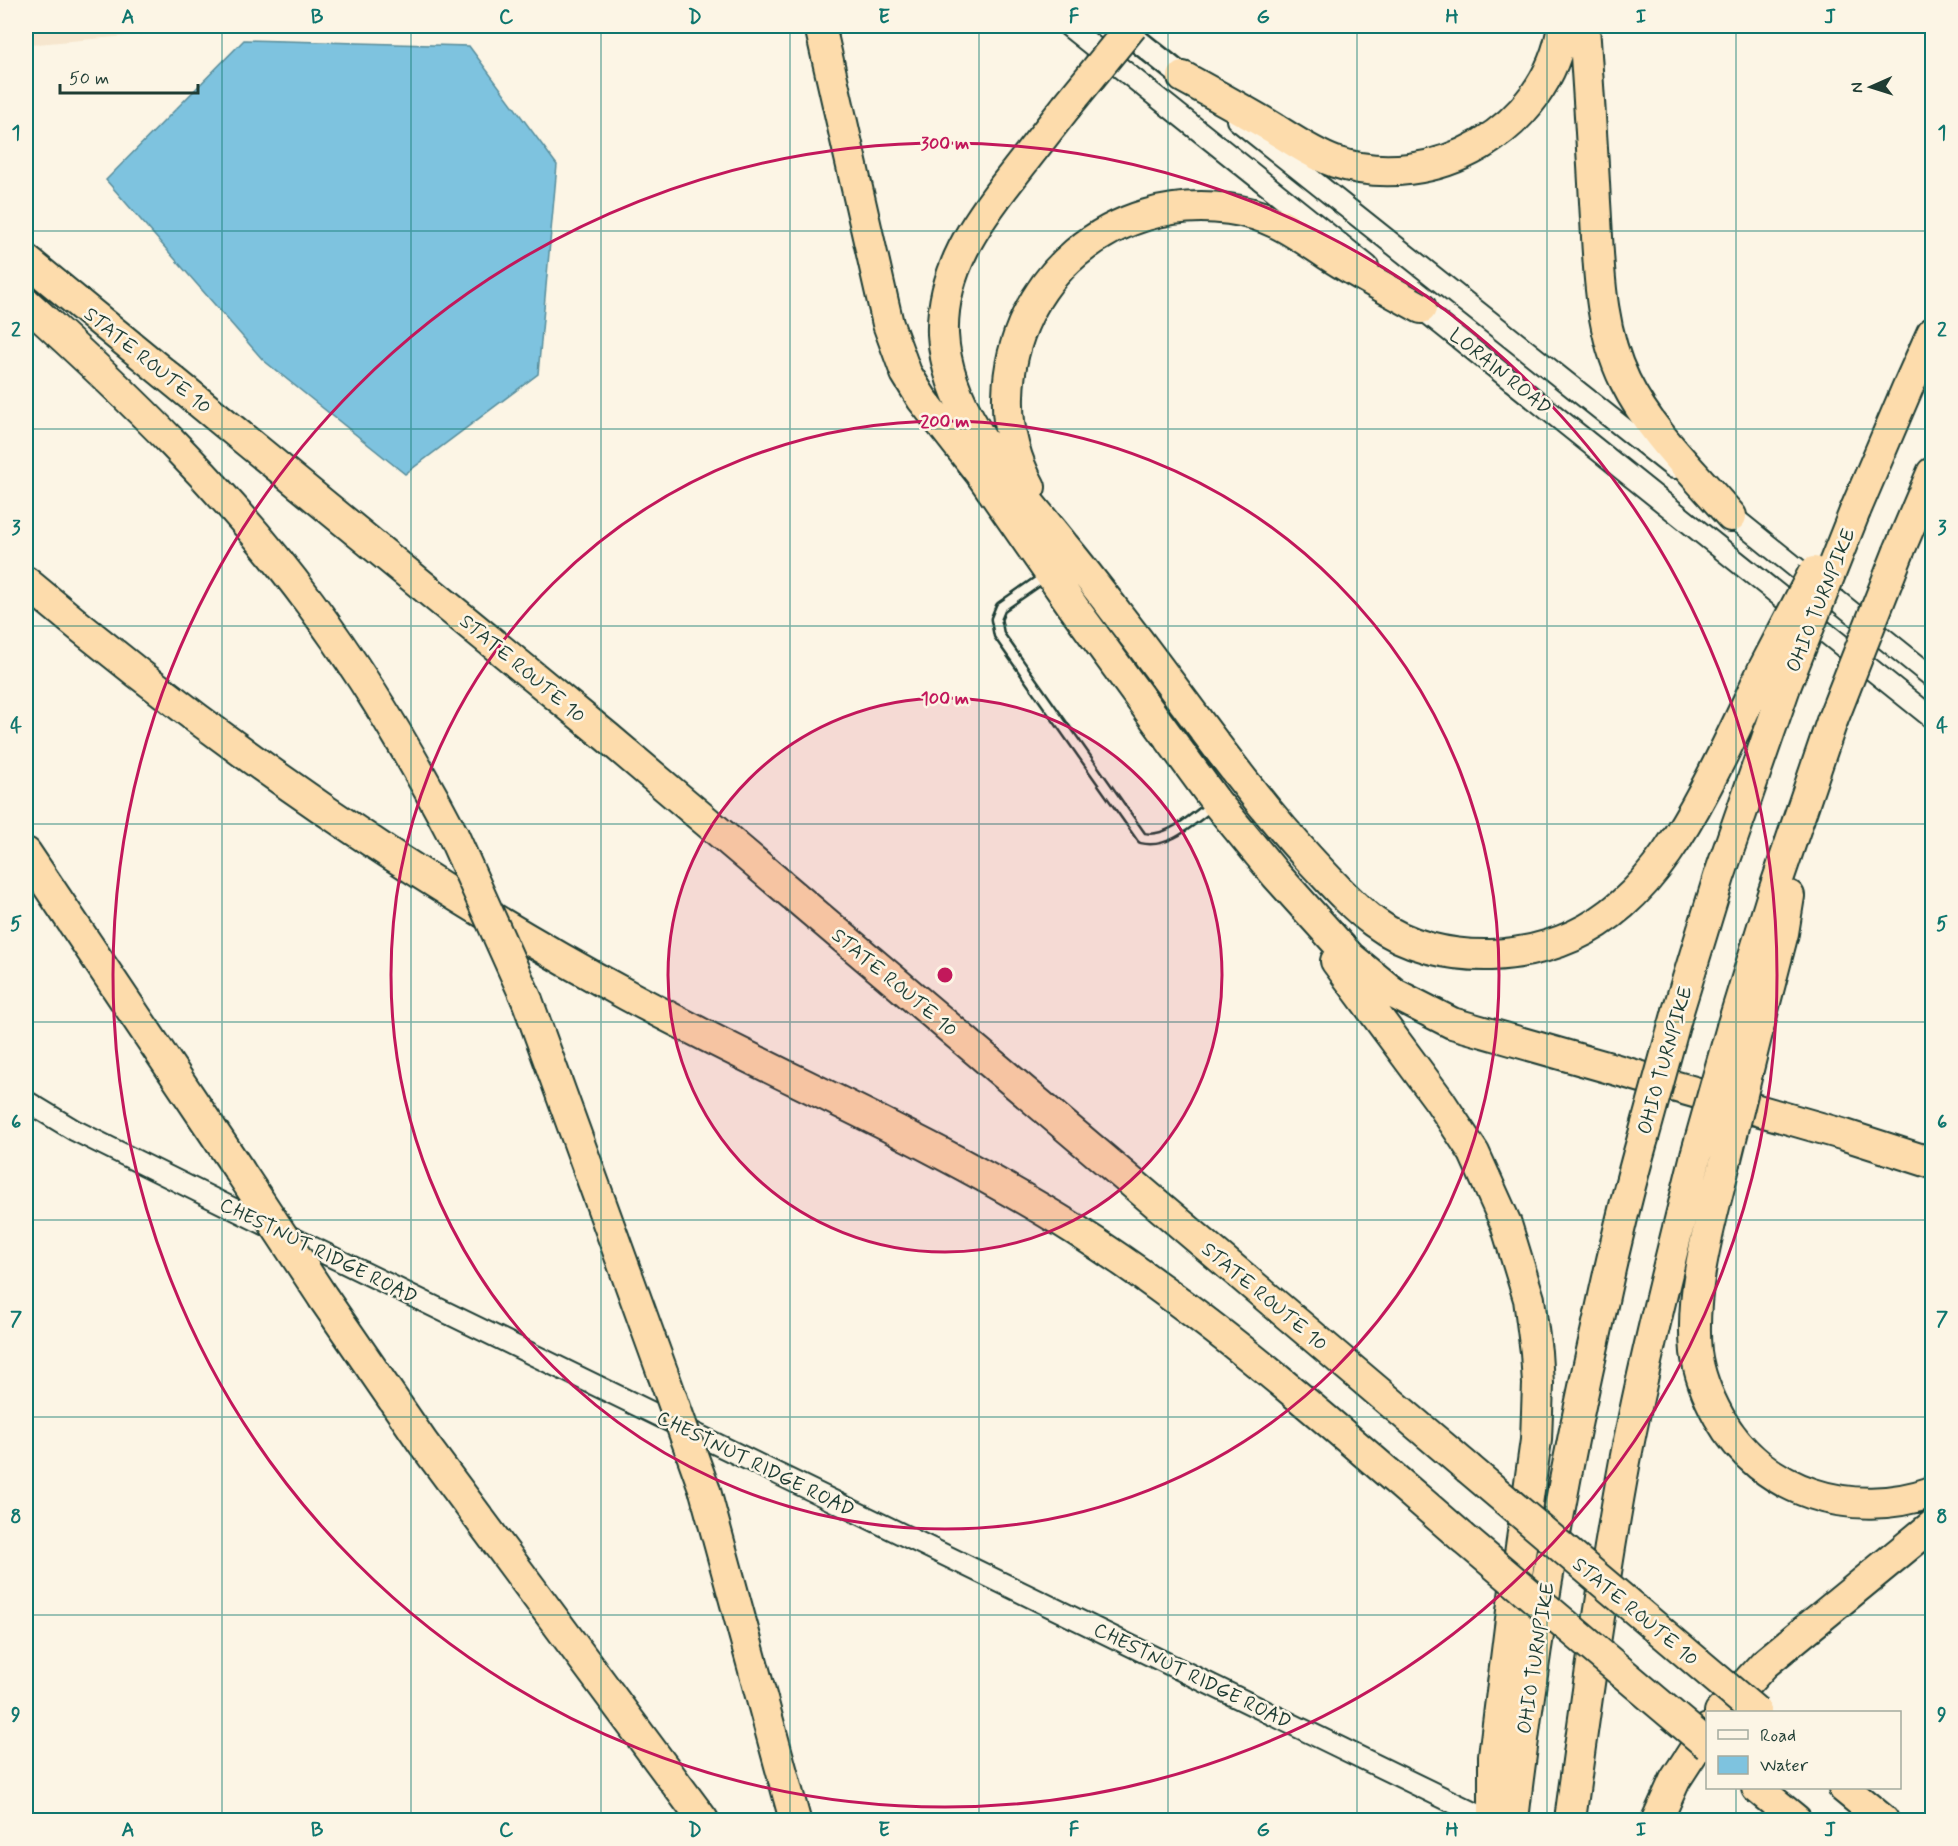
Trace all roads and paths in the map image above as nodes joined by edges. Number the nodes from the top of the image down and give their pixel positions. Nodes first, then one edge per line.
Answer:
1 (820, 26) edge
2 (1068, 26) edge
3 (1118, 26) edge
4 (1132, 26) edge
5 (1563, 26) edge
6 (1584, 26) edge
7 (1183, 77) junction
8 (1061, 103) junction
9 (26, 260) edge
10 (26, 303) edge
11 (1421, 308) junction
12 (1932, 333) edge
13 (1672, 466) junction
14 (1932, 473) edge
15 (980, 474) junction
16 (1652, 493) junction
17 (1731, 516) junction
18 (1064, 544) junction
19 (1050, 573) junction
20 (26, 582) edge
21 (1932, 677) edge
22 (1774, 679) junction
23 (1932, 718) edge
24 (1216, 802) junction
25 (1282, 829) junction
26 (26, 853) edge
27 (1276, 875) junction
28 (1745, 1030) junction
29 (26, 1101) edge
30 (1932, 1147) edge
31 (1932, 1163) edge
32 (1932, 1492) edge
33 (1932, 1526) edge
34 (1722, 1711) edge
35 (1753, 1711) edge
36 (1706, 1731) edge
37 (1706, 1744) edge
38 (1506, 1762) junction
39 (1758, 1789) edge
40 (1845, 1789) edge
41 (1572, 1809) edge
42 (703, 1821) edge
43 (795, 1821) edge
44 (1492, 1821) edge
45 (1513, 1821) edge
46 (1657, 1821) edge
47 (1796, 1821) edge
48 (1882, 1821) edge

1 - 15 highway
2 - 11 street, LORAIN ROAD
3 - 7 main road, LORAIN ROAD
3 - 8 highway
4 - 8 highway, bridge
5 - 7 highway
6 - 17 highway
7 - 13 street, LORAIN ROAD
8 - 15 highway
8 - 18 highway
9 - 35 highway, STATE ROUTE 10, bridge
10 - 43 highway, bridge
11 - 16 street, LORAIN ROAD
11 - 18 highway
12 - 22 highway, bridge
13 - 16 street
13 - 17 street, LORAIN ROAD
14 - 28 highway, bridge
15 - 19 highway
16 - 23 street, LORAIN ROAD
17 - 21 street, LORAIN ROAD
18 - 25 highway
19 - 24 highway
19 - 24 lane
20 - 37 highway, bridge
22 - 25 highway
22 - 38 highway, OHIO TURNPIKE, bridge
24 - 27 highway
25 - 30 highway
26 - 42 highway, bridge
27 - 31 highway
27 - 38 highway
28 - 32 highway, bridge
28 - 41 highway, bridge
29 - 44 street, CHESTNUT RIDGE ROAD
33 - 34 highway
36 - 46 highway
38 - 44 highway
38 - 45 highway, OHIO TURNPIKE
39 - 47 highway
40 - 48 highway

